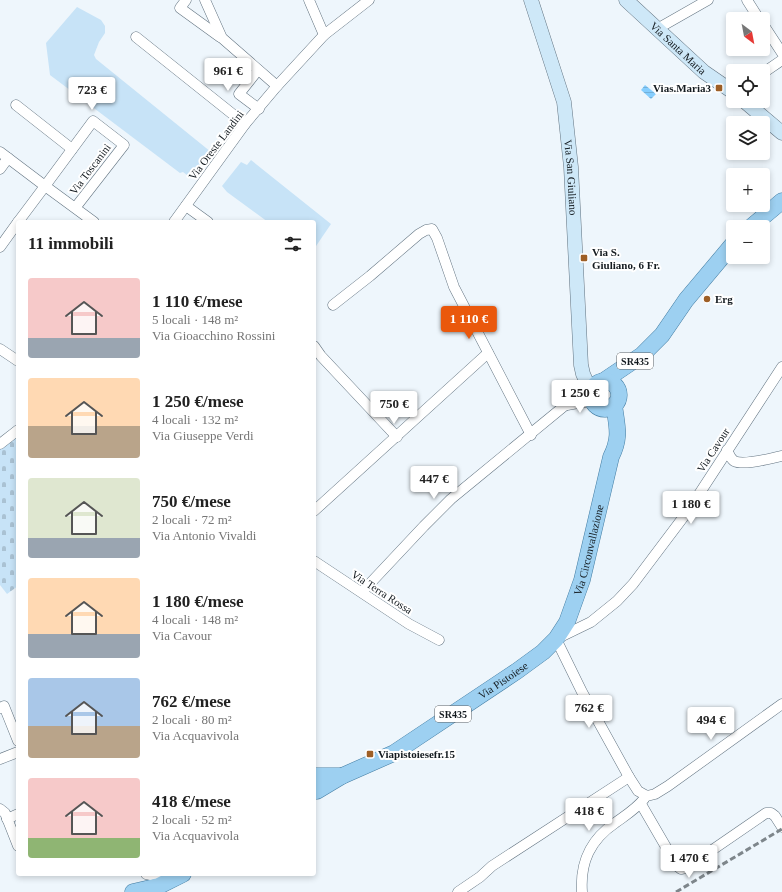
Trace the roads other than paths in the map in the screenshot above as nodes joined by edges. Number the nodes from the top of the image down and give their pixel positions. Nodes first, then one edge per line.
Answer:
1 (186, 0) edge
2 (205, 0) edge
3 (308, 0) edge
4 (369, 0) edge
5 (626, 0) edge
6 (708, 0) edge
7 (747, 0) edge
8 (532, 1) edge
9 (755, 12) edge
10 (657, 29) junction
11 (324, 35) junction
12 (770, 35) edge
13 (136, 37) dead end
14 (222, 38) junction
15 (782, 53) edge
16 (782, 60) edge
17 (770, 68) edge
18 (258, 70) junction
19 (277, 86) junction
20 (726, 87) edge
21 (16, 105) dead end
22 (752, 108) edge
23 (259, 109) junction
24 (245, 124) junction
25 (782, 133) edge
26 (72, 149) junction
27 (4, 155) edge
28 (0, 169) edge
29 (45, 186) junction
30 (782, 201) edge
31 (186, 206) junction
32 (75, 208) junction
33 (20, 220) edge
34 (91, 220) edge
35 (176, 220) edge
36 (205, 220) edge
37 (759, 220) edge
38 (16, 225) edge
39 (0, 247) edge
40 (726, 252) edge
41 (333, 305) dead end
42 (316, 349) edge
43 (0, 350) edge
44 (488, 353) junction
45 (16, 360) edge
46 (782, 367) edge
47 (604, 395) junction
48 (16, 432) edge
49 (531, 434) junction
50 (397, 437) junction
51 (0, 444) edge
52 (727, 450) junction
53 (782, 456) edge
54 (316, 509) edge
55 (316, 562) edge
56 (362, 592) junction
57 (556, 639) junction
58 (439, 640) dead end
59 (782, 704) edge
60 (0, 708) edge
61 (16, 727) edge
62 (16, 753) edge
63 (0, 759) edge
64 (629, 777) junction
65 (316, 785) edge
66 (644, 800) junction
67 (0, 809) edge
68 (16, 815) edge
69 (7, 818) junction
70 (780, 824) edge
71 (16, 841) edge
72 (179, 876) edge
73 (133, 892) edge
74 (458, 892) edge
75 (582, 892) edge

1 - 14 street
2 - 14 street
3 - 11 street
4 - 11 street, Via Oreste Landini
5 - 10 main road, Via Santa Maria
6 - 10 street
7 - 9 street
8 - 47 main road, Via San Giuliano
10 - 20 main road, Via Santa Maria
11 - 19 street, Via Oreste Landini
12 - 15 street
13 - 24 street
14 - 18 street
16 - 17 street
18 - 19 street
18 - 23 street
19 - 23 street, Via Oreste Landini
21 - 26 street
22 - 25 main road
23 - 24 street, Via Oreste Landini
24 - 31 street, Via Oreste Landini
26 - 29 street, Via Toscanini
26 - 32 street, Via Toscanini
27 - 28 street, Via Toscanini
27 - 29 street, Via Toscanini
29 - 32 street, Via Toscanini
29 - 33 street, Via Toscanini
30 - 37 main road
31 - 35 street, Via Oreste Landini
31 - 36 street
32 - 34 street, Via Toscanini
38 - 39 street, Via Toscanini
40 - 47 main road, SR435
41 - 44 street
42 - 50 street
43 - 45 street
44 - 49 street
44 - 50 street
46 - 52 street, Via Cavour
47 - 49 street
47 - 57 main road, Via Circonvallazione / SR435
48 - 51 street
49 - 56 street
50 - 54 street
52 - 53 street
52 - 57 street, Via Cavour
55 - 56 street, Via Terra Rossa
56 - 58 street, Via Terra Rossa
57 - 64 street
57 - 65 main road, Via Pistoiese / SR435
59 - 66 street
60 - 61 street
62 - 63 street
64 - 66 street
64 - 74 street
66 - 70 street
66 - 75 street
67 - 69 street
68 - 69 street
69 - 71 street
72 - 73 main road

